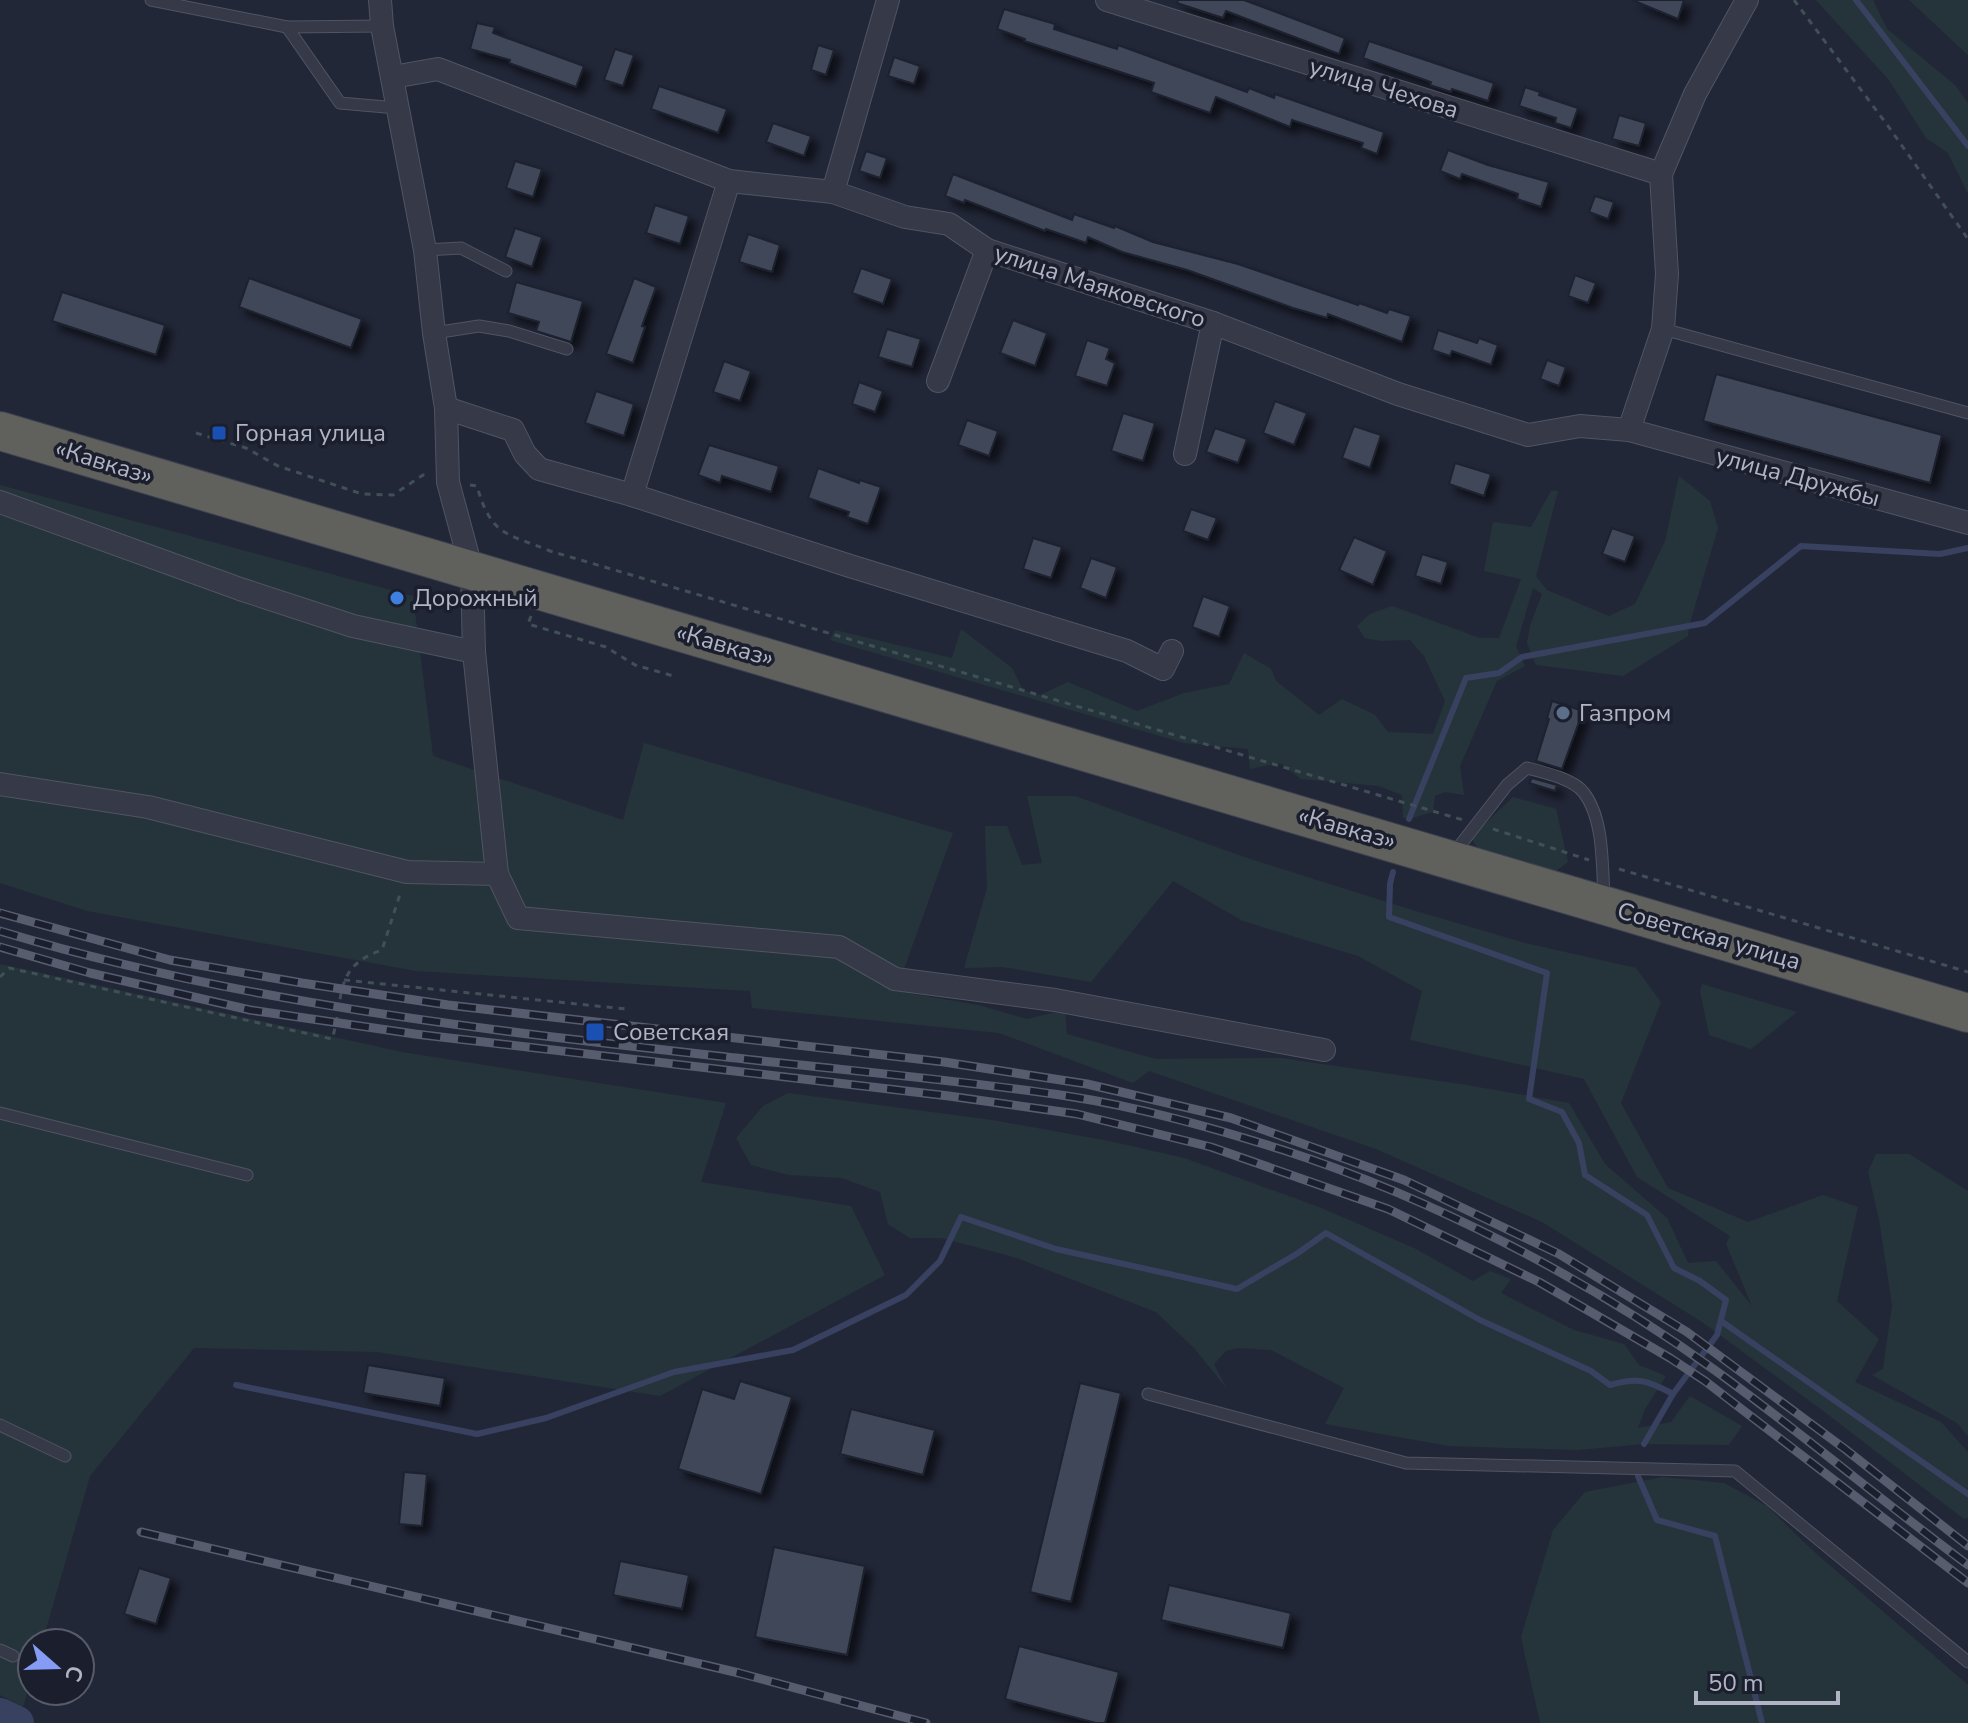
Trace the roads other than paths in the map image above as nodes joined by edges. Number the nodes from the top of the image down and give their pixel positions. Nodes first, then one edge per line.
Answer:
1 (151, 0) edge
2 (380, 0) edge
3 (888, 0) edge
4 (1107, 0) edge
5 (1747, 0) edge
6 (382, 26) junction
7 (287, 27) junction
8 (393, 77) junction
9 (397, 108) junction
10 (1661, 174) junction
11 (729, 181) junction
12 (833, 192) junction
13 (425, 250) junction
14 (987, 250) junction
15 (506, 271) dead end
16 (1213, 323) junction
17 (1663, 329) junction
18 (434, 333) junction
19 (567, 349) dead end
20 (938, 381) dead end
21 (446, 408) junction
22 (1968, 413) edge
23 (1629, 430) junction
24 (0, 431) edge
25 (1185, 454) dead end
26 (632, 495) junction
27 (0, 502) edge
28 (1968, 523) edge
29 (472, 571) junction
30 (1172, 651) dead end
31 (474, 652) junction
32 (0, 784) edge
33 (1451, 859) junction
34 (497, 874) junction
35 (1604, 905) junction
36 (1968, 1013) edge
37 (1324, 1050) dead end
38 (0, 1113) edge
39 (247, 1175) dead end
40 (1148, 1394) dead end
41 (0, 1425) edge
42 (65, 1456) dead end
43 (0, 1650) edge
44 (13, 1656) dead end
45 (1968, 1662) edge

1 - 7 lane
2 - 6 street
3 - 12 street
4 - 10 street, улица Чехова
5 - 10 street
6 - 7 lane
6 - 8 street
7 - 9 lane
8 - 9 street
8 - 11 street, улица Маяковского
9 - 13 street
10 - 17 street
11 - 12 street, улица Маяковского
11 - 26 street
12 - 14 street, улица Маяковского
13 - 15 lane
13 - 18 street
14 - 16 street, улица Маяковского
14 - 20 street
16 - 23 street, улица Маяковского
16 - 25 street
17 - 22 lane
17 - 23 street
18 - 19 lane
18 - 21 street
21 - 26 street
21 - 29 street
23 - 28 street, улица Дружбы
24 - 29 highway, «Кавказ»
26 - 30 street
27 - 31 street
29 - 31 street
29 - 33 highway, «Кавказ»
31 - 34 street
32 - 34 street
33 - 35 highway, Советская улица
33 - 35 lane
34 - 37 street
35 - 36 highway, Советская улица
38 - 39 lane
40 - 45 lane
41 - 42 lane
43 - 44 lane

